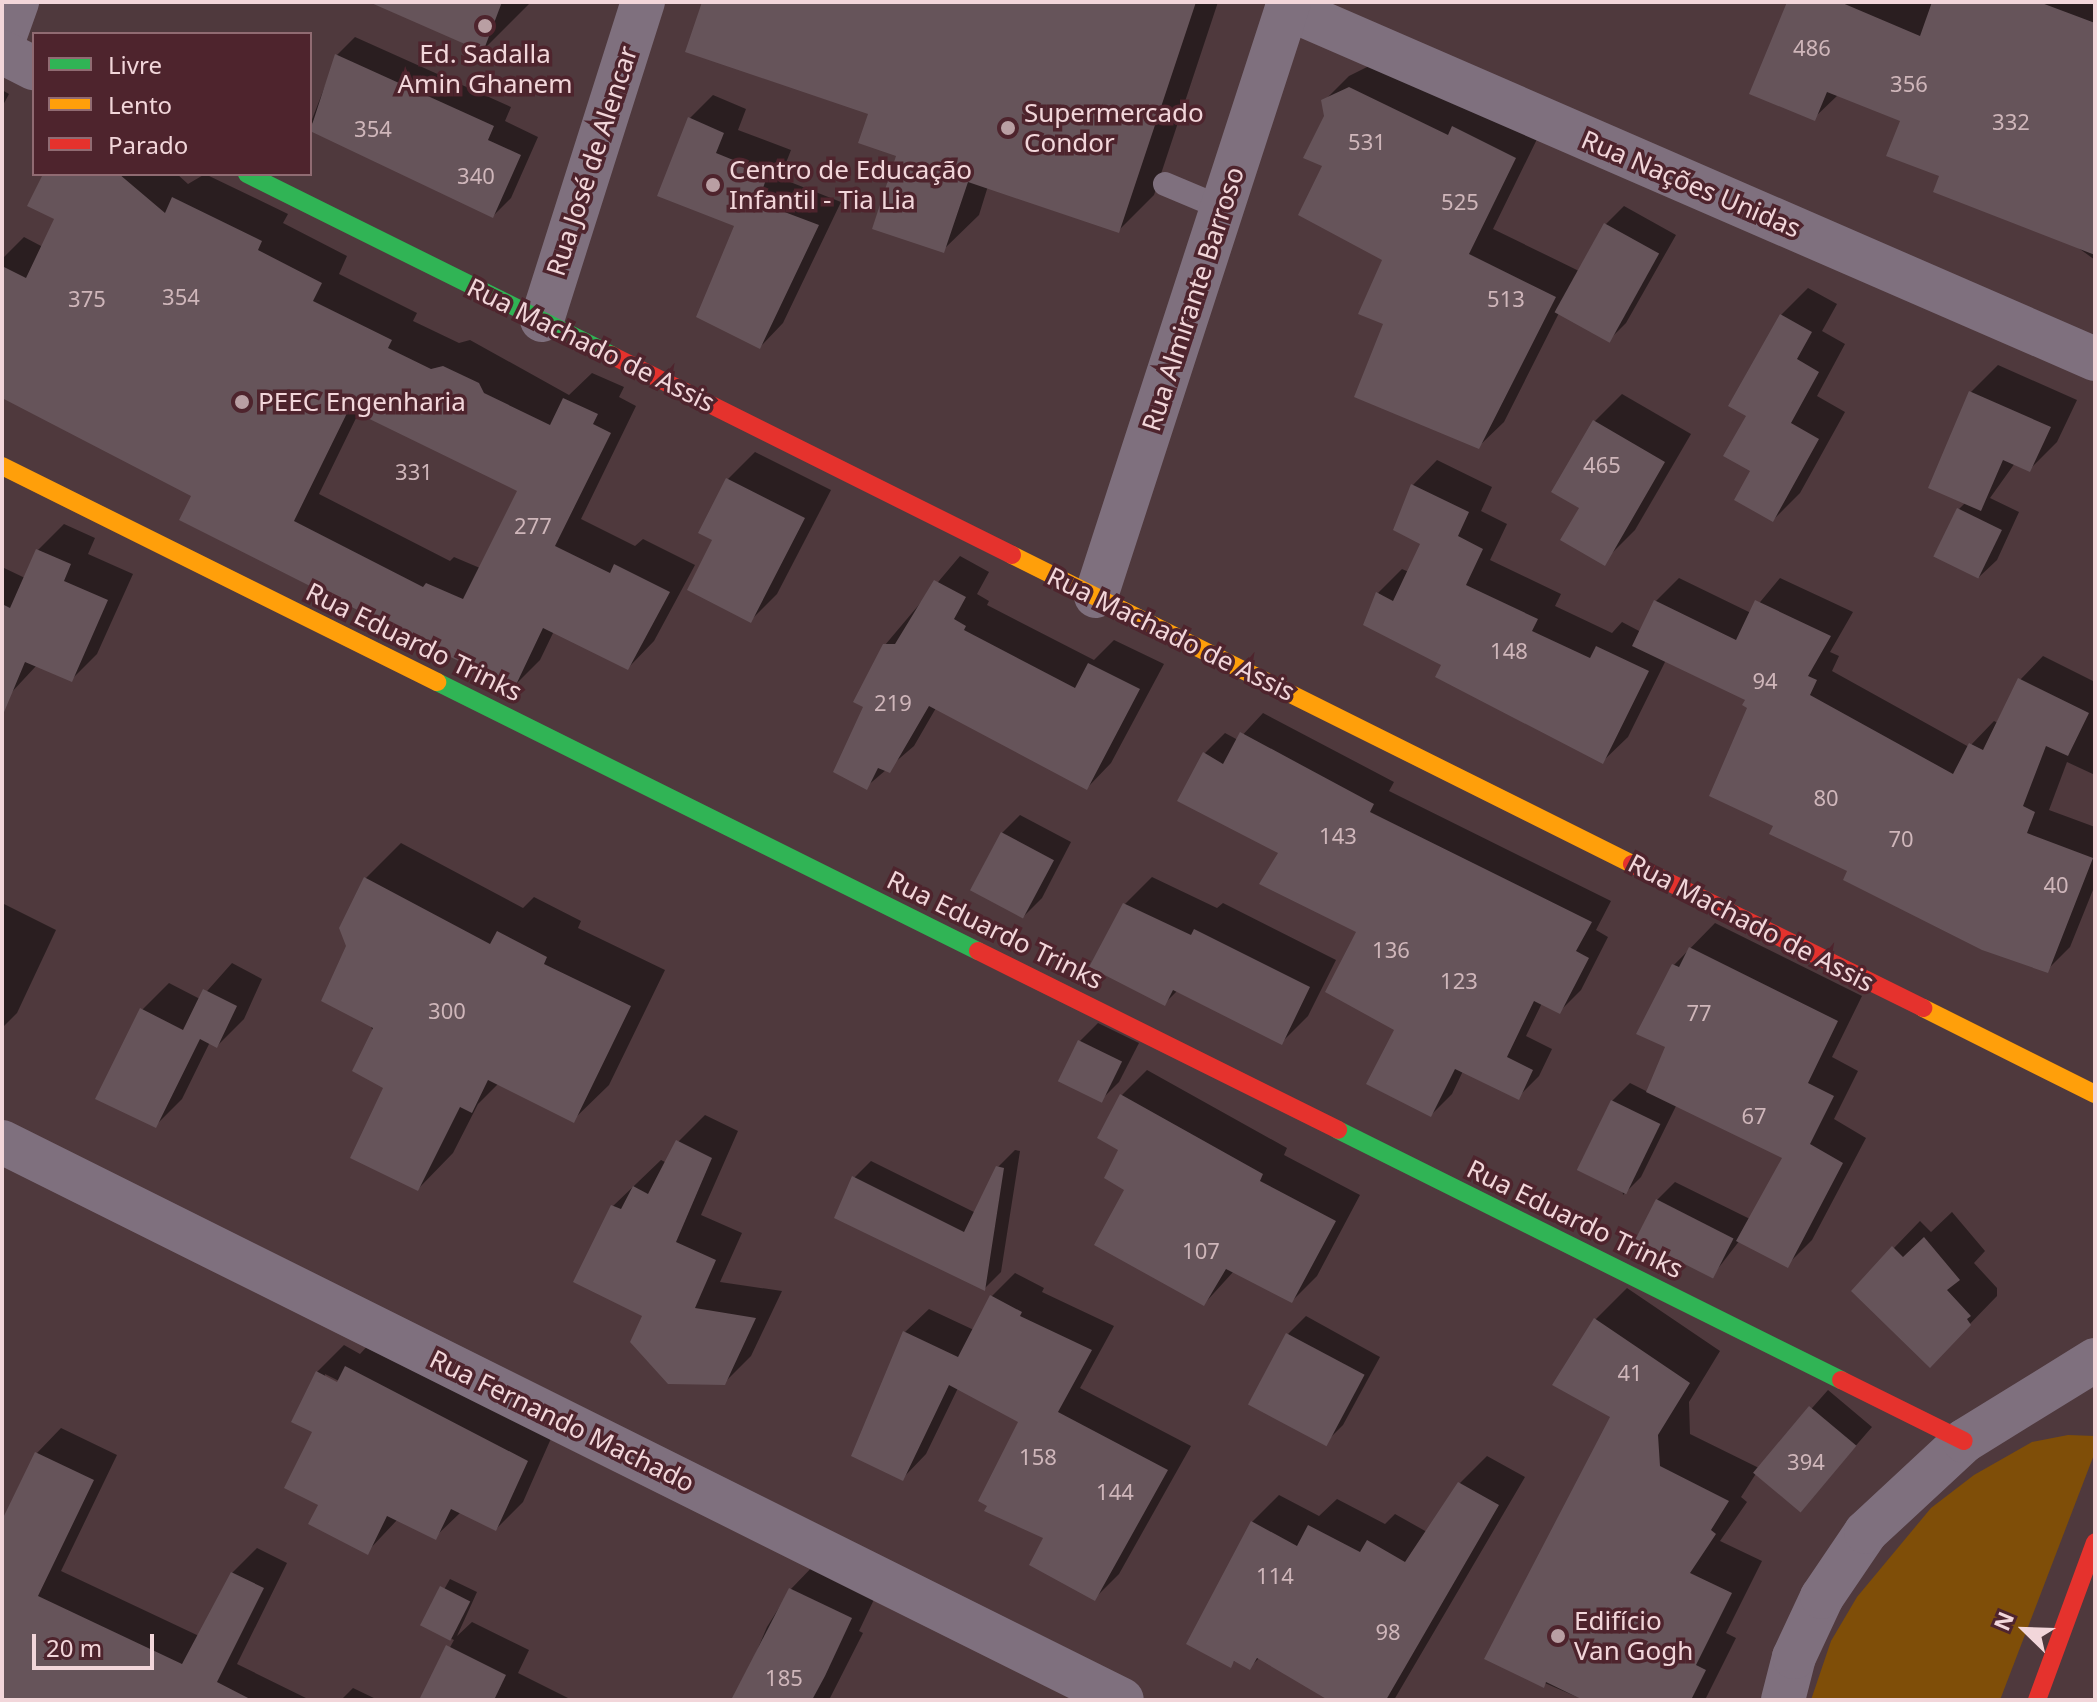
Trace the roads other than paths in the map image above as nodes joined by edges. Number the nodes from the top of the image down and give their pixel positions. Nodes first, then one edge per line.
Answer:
1 (17, 2) edge
2 (643, 2) edge
3 (1288, 5) edge
4 (2, 44) edge
5 (2, 52) edge
6 (32, 67) edge
7 (251, 176) edge
8 (1165, 184) dead end
9 (1222, 208) junction
10 (542, 320) junction
11 (2095, 359) edge
12 (2, 466) edge
13 (1096, 596) junction
14 (2095, 1094) edge
15 (2, 1142) edge
16 (2095, 1360) edge
17 (1964, 1441) junction
18 (2094, 1548) edge
19 (1122, 1700) edge
20 (1783, 1700) edge
21 (2037, 1700) edge

1 - 4 street
2 - 10 street, Rua José de Alencar
3 - 9 street, Rua Almirante Barroso
3 - 11 street, Rua Nações Unidas
5 - 6 street
7 - 10 street, Rua Machado de Assis
8 - 9 lane
9 - 13 street, Rua Almirante Barroso
10 - 13 street, Rua Machado de Assis
12 - 17 street, Rua Eduardo Trinks
13 - 14 street, Rua Machado de Assis
15 - 19 street, Rua Fernando Machado
16 - 17 street
17 - 20 street
18 - 21 street

